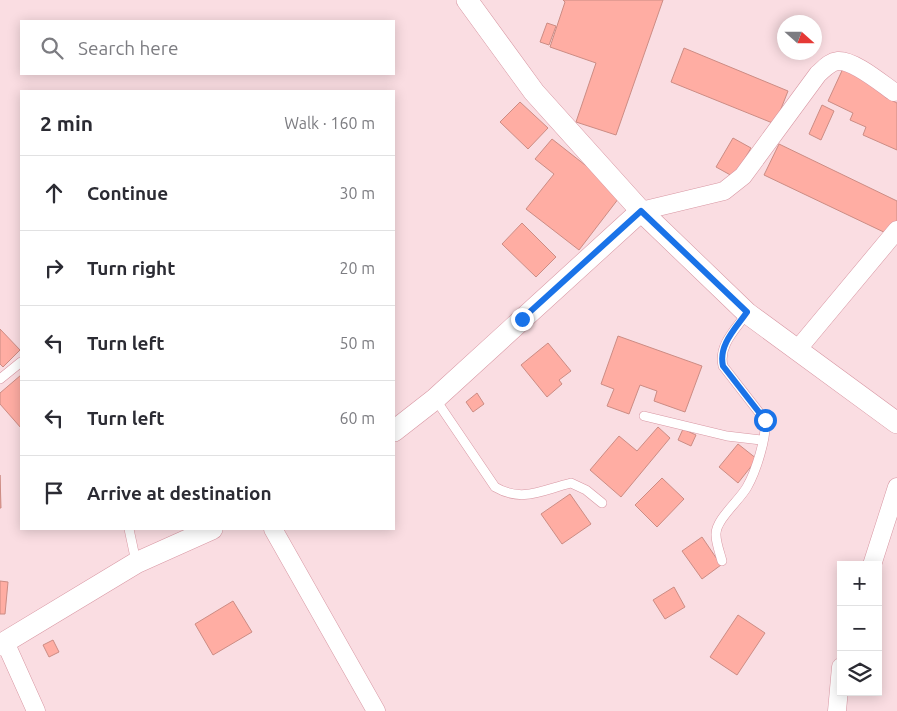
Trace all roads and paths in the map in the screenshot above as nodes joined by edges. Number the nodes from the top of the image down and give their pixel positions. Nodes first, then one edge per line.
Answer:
1 (467, 0) edge
2 (894, 92) dead end
3 (641, 211) junction
4 (897, 230) edge
5 (747, 312) junction
6 (797, 350) junction
7 (20, 363) edge
8 (0, 379) edge
9 (435, 399) junction
10 (644, 416) dead end
11 (897, 423) edge
12 (395, 430) edge
13 (762, 440) junction
14 (897, 487) edge
15 (602, 503) dead end
16 (130, 530) edge
17 (210, 530) edge
18 (274, 530) edge
19 (722, 561) dead end
20 (873, 561) edge
21 (136, 563) junction
22 (2, 644) edge
23 (837, 694) edge
24 (835, 708) edge
25 (36, 711) edge
26 (376, 711) edge

1 - 3 street
2 - 3 street
3 - 5 street
3 - 9 street
4 - 6 street
5 - 6 street
5 - 13 lane
6 - 11 street
7 - 8 lane
9 - 12 street
9 - 15 lane
10 - 13 lane
13 - 19 lane
14 - 20 street
16 - 21 lane
17 - 21 street
18 - 26 street
21 - 22 street
22 - 25 street
23 - 24 street

